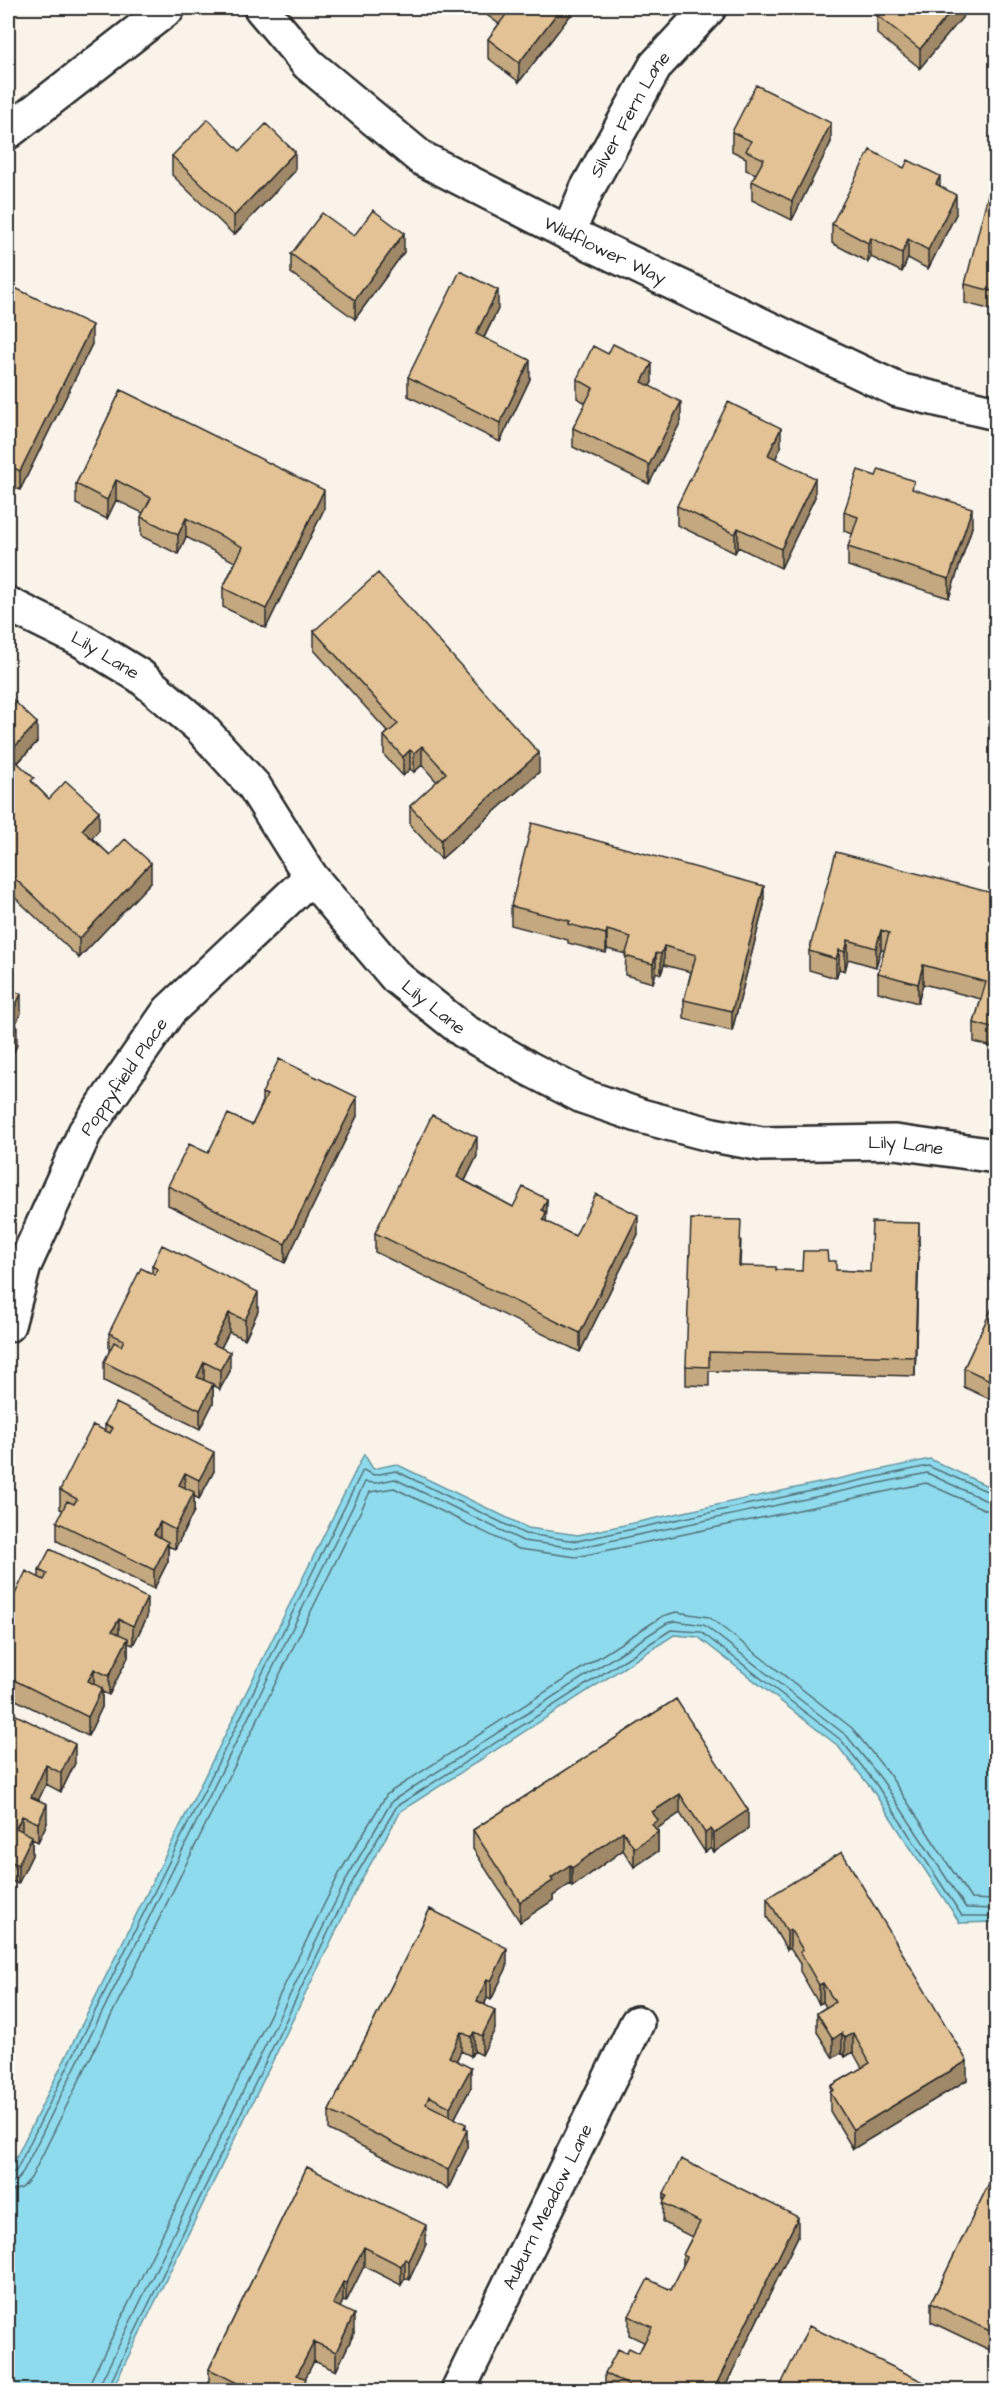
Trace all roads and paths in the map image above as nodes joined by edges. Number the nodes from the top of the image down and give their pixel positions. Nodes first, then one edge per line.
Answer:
1 (168, 8) edge
2 (261, 8) edge
3 (709, 8) edge
4 (8, 132) edge
5 (568, 233) junction
6 (996, 413) edge
7 (8, 604) edge
8 (311, 877) junction
9 (996, 1156) edge
10 (8, 1325) edge
11 (637, 2023) dead end
12 (458, 2391) edge

1 - 4 street
2 - 5 street, Wildflower Way
3 - 5 street, Silver Fern Lane
5 - 6 street, Wildflower Way
7 - 8 street, Lily Lane
8 - 9 street, Lily Lane
8 - 10 street, Poppyfield Place
11 - 12 street, Auburn Meadow Lane

